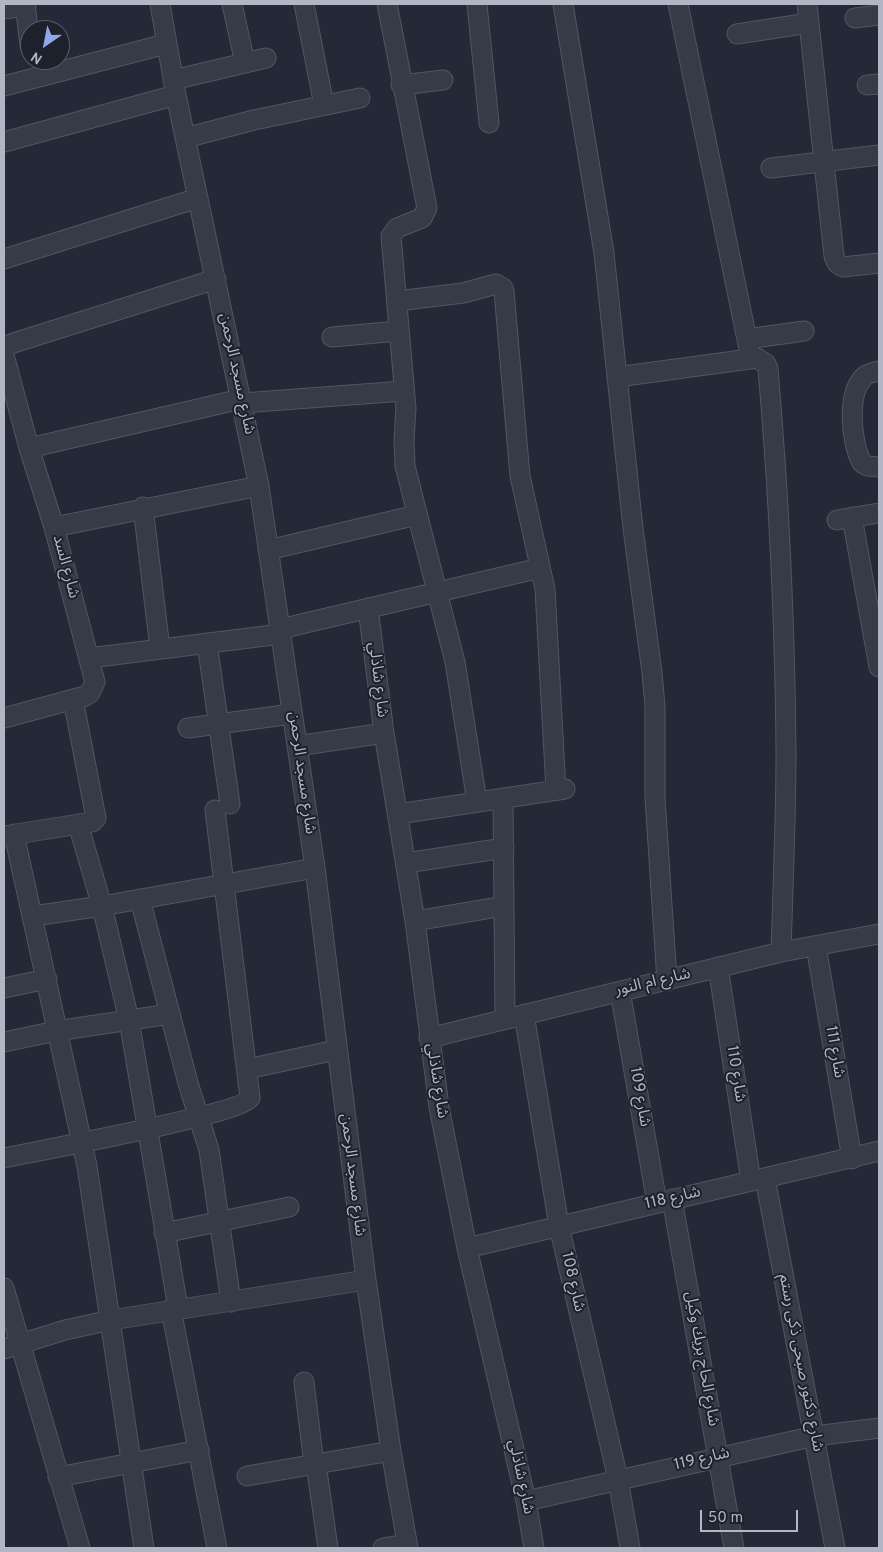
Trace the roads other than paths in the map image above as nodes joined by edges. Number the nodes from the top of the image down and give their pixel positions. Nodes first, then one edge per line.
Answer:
1 (160, 4) edge
2 (232, 4) edge
3 (304, 4) edge
4 (387, 4) edge
5 (477, 4) edge
6 (563, 4) edge
7 (678, 4) edge
8 (807, 4) edge
9 (25, 5) edge
10 (4, 9) edge
11 (879, 15) edge
12 (855, 18) dead end
13 (27, 20) edge
14 (809, 23) junction
15 (737, 34) dead end
16 (166, 44) junction
17 (266, 58) dead end
18 (245, 63) junction
19 (443, 80) dead end
20 (401, 85) junction
21 (4, 86) edge
22 (175, 88) junction
23 (360, 98) dead end
24 (324, 105) junction
25 (489, 123) dead end
26 (185, 138) junction
27 (4, 142) edge
28 (879, 156) edge
29 (822, 162) junction
30 (771, 168) dead end
31 (198, 198) junction
32 (4, 258) edge
33 (879, 263) edge
34 (216, 279) junction
35 (397, 301) junction
36 (400, 331) junction
37 (804, 331) dead end
38 (332, 337) dead end
39 (747, 339) junction
40 (4, 346) edge
41 (4, 355) edge
42 (751, 359) junction
43 (879, 371) edge
44 (617, 377) junction
45 (404, 391) junction
46 (242, 401) junction
47 (29, 448) junction
48 (879, 467) edge
49 (259, 486) junction
50 (143, 508) junction
51 (879, 513) edge
52 (417, 515) junction
53 (54, 527) junction
54 (268, 550) junction
55 (540, 568) junction
56 (438, 592) junction
57 (368, 608) junction
58 (280, 632) junction
59 (207, 643) junction
60 (160, 649) junction
61 (89, 658) junction
62 (879, 668) edge
63 (73, 699) junction
64 (292, 714) junction
65 (4, 716) edge
66 (219, 724) junction
67 (188, 728) dead end
68 (384, 733) junction
69 (297, 746) junction
70 (503, 798) junction
71 (478, 802) junction
72 (398, 814) junction
73 (78, 824) junction
74 (9, 835) edge
75 (504, 848) junction
76 (406, 863) junction
77 (315, 868) junction
78 (224, 884) junction
79 (140, 900) junction
80 (102, 906) junction
81 (504, 906) junction
82 (33, 916) junction
83 (415, 921) junction
84 (879, 934) edge
85 (816, 946) junction
86 (781, 952) junction
87 (718, 967) junction
88 (46, 979) junction
89 (667, 980) junction
90 (4, 988) edge
91 (620, 991) junction
92 (170, 1014) junction
93 (524, 1014) junction
94 (505, 1019) junction
95 (129, 1020) junction
96 (56, 1031) junction
97 (429, 1038) junction
98 (4, 1042) edge
99 (336, 1050) junction
100 (247, 1069) junction
101 (200, 1116) junction
102 (146, 1128) junction
103 (83, 1141) junction
104 (879, 1151) edge
105 (4, 1158) edge
106 (852, 1158) junction
107 (758, 1179) junction
108 (665, 1201) junction
109 (290, 1207) dead end
110 (218, 1222) junction
111 (559, 1226) junction
112 (164, 1233) junction
113 (467, 1248) junction
114 (366, 1280) junction
115 (4, 1288) edge
116 (231, 1302) junction
117 (175, 1309) junction
118 (111, 1320) junction
119 (12, 1347) edge
120 (304, 1382) dead end
121 (879, 1428) edge
122 (815, 1436) junction
123 (199, 1450) junction
124 (391, 1451) junction
125 (718, 1456) junction
126 (132, 1463) junction
127 (315, 1465) junction
128 (247, 1476) dead end
129 (58, 1478) junction
130 (618, 1479) junction
131 (526, 1500) junction
132 (408, 1546) edge
133 (80, 1548) edge
134 (144, 1548) edge
135 (217, 1548) edge
136 (328, 1548) edge
137 (383, 1548) edge
138 (534, 1548) edge
139 (630, 1548) edge
140 (734, 1548) edge
141 (835, 1548) edge

1 - 16 street, شارع مسجد الرحمن
2 - 18 street
3 - 24 street
4 - 20 street
5 - 25 street
6 - 44 street
7 - 39 street
8 - 14 street
9 - 10 street
9 - 13 street
11 - 12 street
14 - 15 street
14 - 29 street
16 - 21 street
16 - 22 street, شارع مسجد الرحمن
17 - 18 street
18 - 22 street
19 - 20 street
20 - 35 street
22 - 26 street, شارع مسجد الرحمن
22 - 27 street
23 - 24 street
24 - 26 street
26 - 31 street, شارع مسجد الرحمن
28 - 29 street
29 - 30 street
29 - 33 street
31 - 32 street
31 - 34 street, شارع مسجد الرحمن
34 - 40 street
34 - 46 street, شارع مسجد الرحمن
35 - 36 street
35 - 55 street
36 - 38 street
36 - 45 street
37 - 39 street
39 - 42 street
41 - 47 street, شارع السد
42 - 44 street
42 - 86 street
43 - 48 street
44 - 89 street
45 - 46 street
45 - 52 street
46 - 47 street
46 - 49 street, شارع مسجد الرحمن
47 - 53 street, شارع السد
49 - 50 street
49 - 54 street, شارع مسجد الرحمن
50 - 53 street
50 - 60 street
51 - 62 street
52 - 54 street
52 - 56 street
53 - 61 street, شارع السد
54 - 58 street, شارع مسجد الرحمن
55 - 56 street
55 - 70 street
56 - 57 street
56 - 71 street
57 - 58 street
57 - 68 street, شارع شاذلي
58 - 59 street
58 - 64 street, شارع مسجد الرحمن
59 - 60 street
59 - 66 street
60 - 61 street
61 - 63 street, شارع السد
63 - 65 street, شارع السد
63 - 73 street
64 - 66 street
64 - 69 street, شارع مسجد الرحمن
66 - 67 street
66 - 78 street
68 - 69 street
68 - 72 street, شارع شاذلي
69 - 77 street, شارع مسجد الرحمن
70 - 71 street
70 - 75 street
71 - 72 street
72 - 76 street, شارع شاذلي
73 - 74 street
73 - 80 street
74 - 82 street
75 - 76 street
75 - 81 street
76 - 83 street, شارع شاذلي
77 - 78 street
77 - 99 street, شارع مسجد الرحمن
78 - 79 street
78 - 100 street
79 - 80 street
79 - 92 street
80 - 82 street
80 - 95 street
81 - 83 street
81 - 94 street
82 - 88 street
83 - 97 street, شارع شاذلي
84 - 85 street, شارع ام النور
85 - 86 street, شارع ام النور
85 - 106 street, شارع 111
86 - 87 street, شارع ام النور
87 - 89 street, شارع ام النور
87 - 107 street, شارع 110
88 - 90 street
88 - 96 street
89 - 91 street, شارع ام النور
91 - 93 street, شارع ام النور
91 - 108 street, شارع 109
92 - 95 street
92 - 101 street
93 - 94 street, شارع ام النور
93 - 111 street, شارع 108
94 - 97 street, شارع ام النور
95 - 96 street
95 - 102 street
96 - 98 street
96 - 103 street
97 - 113 street, شارع شاذلي
99 - 100 street
99 - 114 street, شارع مسجد الرحمن
100 - 101 street
101 - 102 street
101 - 110 street
102 - 103 street
102 - 112 street
103 - 105 street
103 - 118 street
104 - 106 street, شارع 118
106 - 107 street, شارع 118
107 - 108 street, شارع 118
107 - 122 street, شارع دكتور صبحى ذكى رستم
108 - 111 street, شارع 118
108 - 125 street, شارع الحاج بريك وكيل
109 - 110 street
110 - 112 street
110 - 116 street
111 - 113 street, شارع 118
111 - 130 street, شارع 108
112 - 117 street
113 - 131 street, شارع شاذلي
114 - 116 street
114 - 124 street, شارع مسجد الرحمن
115 - 119 street
116 - 117 street
117 - 118 street
117 - 123 street
118 - 119 street
118 - 126 street
119 - 129 street
120 - 127 street
121 - 122 street, شارع 119
122 - 125 street, شارع 119
122 - 141 street, شارع دكتور صبحى ذكى رستم
123 - 126 street
123 - 135 street
124 - 127 street
124 - 132 street, شارع مسجد الرحمن
125 - 130 street, شارع 119
125 - 140 street, شارع الحاج بريك وكيل
126 - 129 street
126 - 134 street
127 - 128 street
127 - 136 street
129 - 133 street
130 - 131 street, شارع 119
130 - 139 street, شارع 108
131 - 138 street, شارع شاذلي
132 - 137 street

